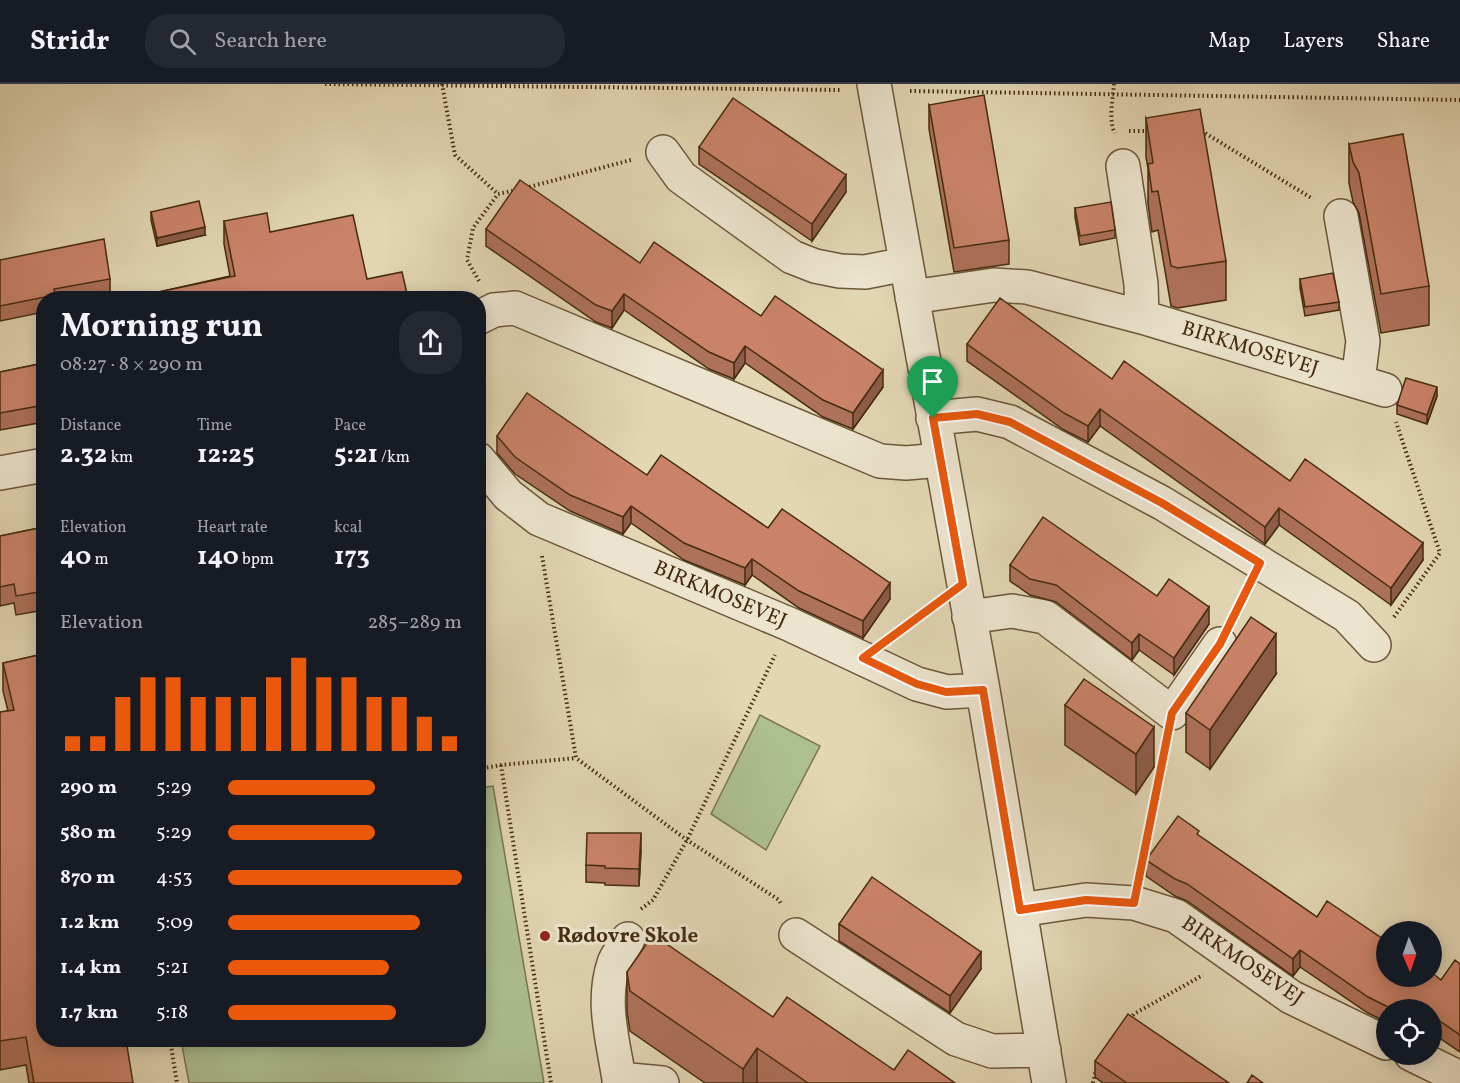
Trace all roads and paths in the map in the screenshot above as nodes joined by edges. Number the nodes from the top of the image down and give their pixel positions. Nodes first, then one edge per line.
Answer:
1 (442, 84) edge
2 (874, 84) edge
3 (1114, 84) edge
4 (1113, 130) dead end
5 (1152, 132) edge
6 (1195, 133) edge
7 (663, 152) joint
8 (1123, 166) joint
9 (498, 194) junction
10 (1341, 216) joint
11 (906, 264) junction
12 (478, 291) edge
13 (912, 297) junction
14 (486, 314) edge
15 (1142, 317) junction
16 (1372, 386) junction
17 (933, 418) junction
18 (941, 460) junction
19 (36, 466) edge
20 (486, 469) edge
21 (0, 473) edge
22 (538, 519) junction
23 (1260, 563) junction
24 (963, 584) junction
25 (969, 617) junction
26 (789, 624) junction
27 (1220, 644) joint
28 (1374, 645) joint
29 (863, 658) junction
30 (983, 690) junction
31 (1172, 713) junction
32 (576, 758) junction
33 (501, 765) junction
34 (486, 768) edge
35 (687, 840) junction
36 (1134, 903) junction
37 (1020, 910) junction
38 (796, 935) joint
39 (626, 937) joint
40 (1234, 957) junction
41 (1127, 1024) edge
42 (1376, 1038) edge
43 (171, 1047) edge
44 (1044, 1050) junction
45 (1098, 1061) edge
46 (1433, 1065) edge
47 (1460, 1078) edge
48 (619, 1081) edge
49 (177, 1083) edge
50 (551, 1083) edge
51 (662, 1083) edge
52 (1049, 1083) edge
53 (1093, 1083) edge

1 - 9 path
2 - 11 street
3 - 4 path
5 - 8 path
6 - 10 path
7 - 9 path
7 - 11 street
8 - 15 street
9 - 12 path
10 - 16 street
11 - 13 street
13 - 15 street, BIRKMOSEVEJ
13 - 17 street
14 - 18 street
15 - 16 street, BIRKMOSEVEJ
16 - 28 path
17 - 18 street
17 - 23 street
18 - 24 street
19 - 21 street
20 - 22 street, BIRKMOSEVEJ
22 - 26 street, BIRKMOSEVEJ
22 - 32 path
23 - 27 path
23 - 28 street
24 - 25 street
24 - 29 path
25 - 30 street
25 - 31 street
26 - 29 street, BIRKMOSEVEJ
26 - 35 path
27 - 31 street
29 - 30 street, BIRKMOSEVEJ
30 - 37 street
31 - 36 path
32 - 33 path
32 - 35 path
33 - 34 path
33 - 50 path
35 - 38 path
35 - 39 path
36 - 37 street, BIRKMOSEVEJ
36 - 40 street, BIRKMOSEVEJ
37 - 44 street
38 - 44 street
39 - 48 street
40 - 41 path
40 - 42 street, BIRKMOSEVEJ
43 - 49 path
44 - 52 street
45 - 53 path
46 - 47 street
48 - 51 street

